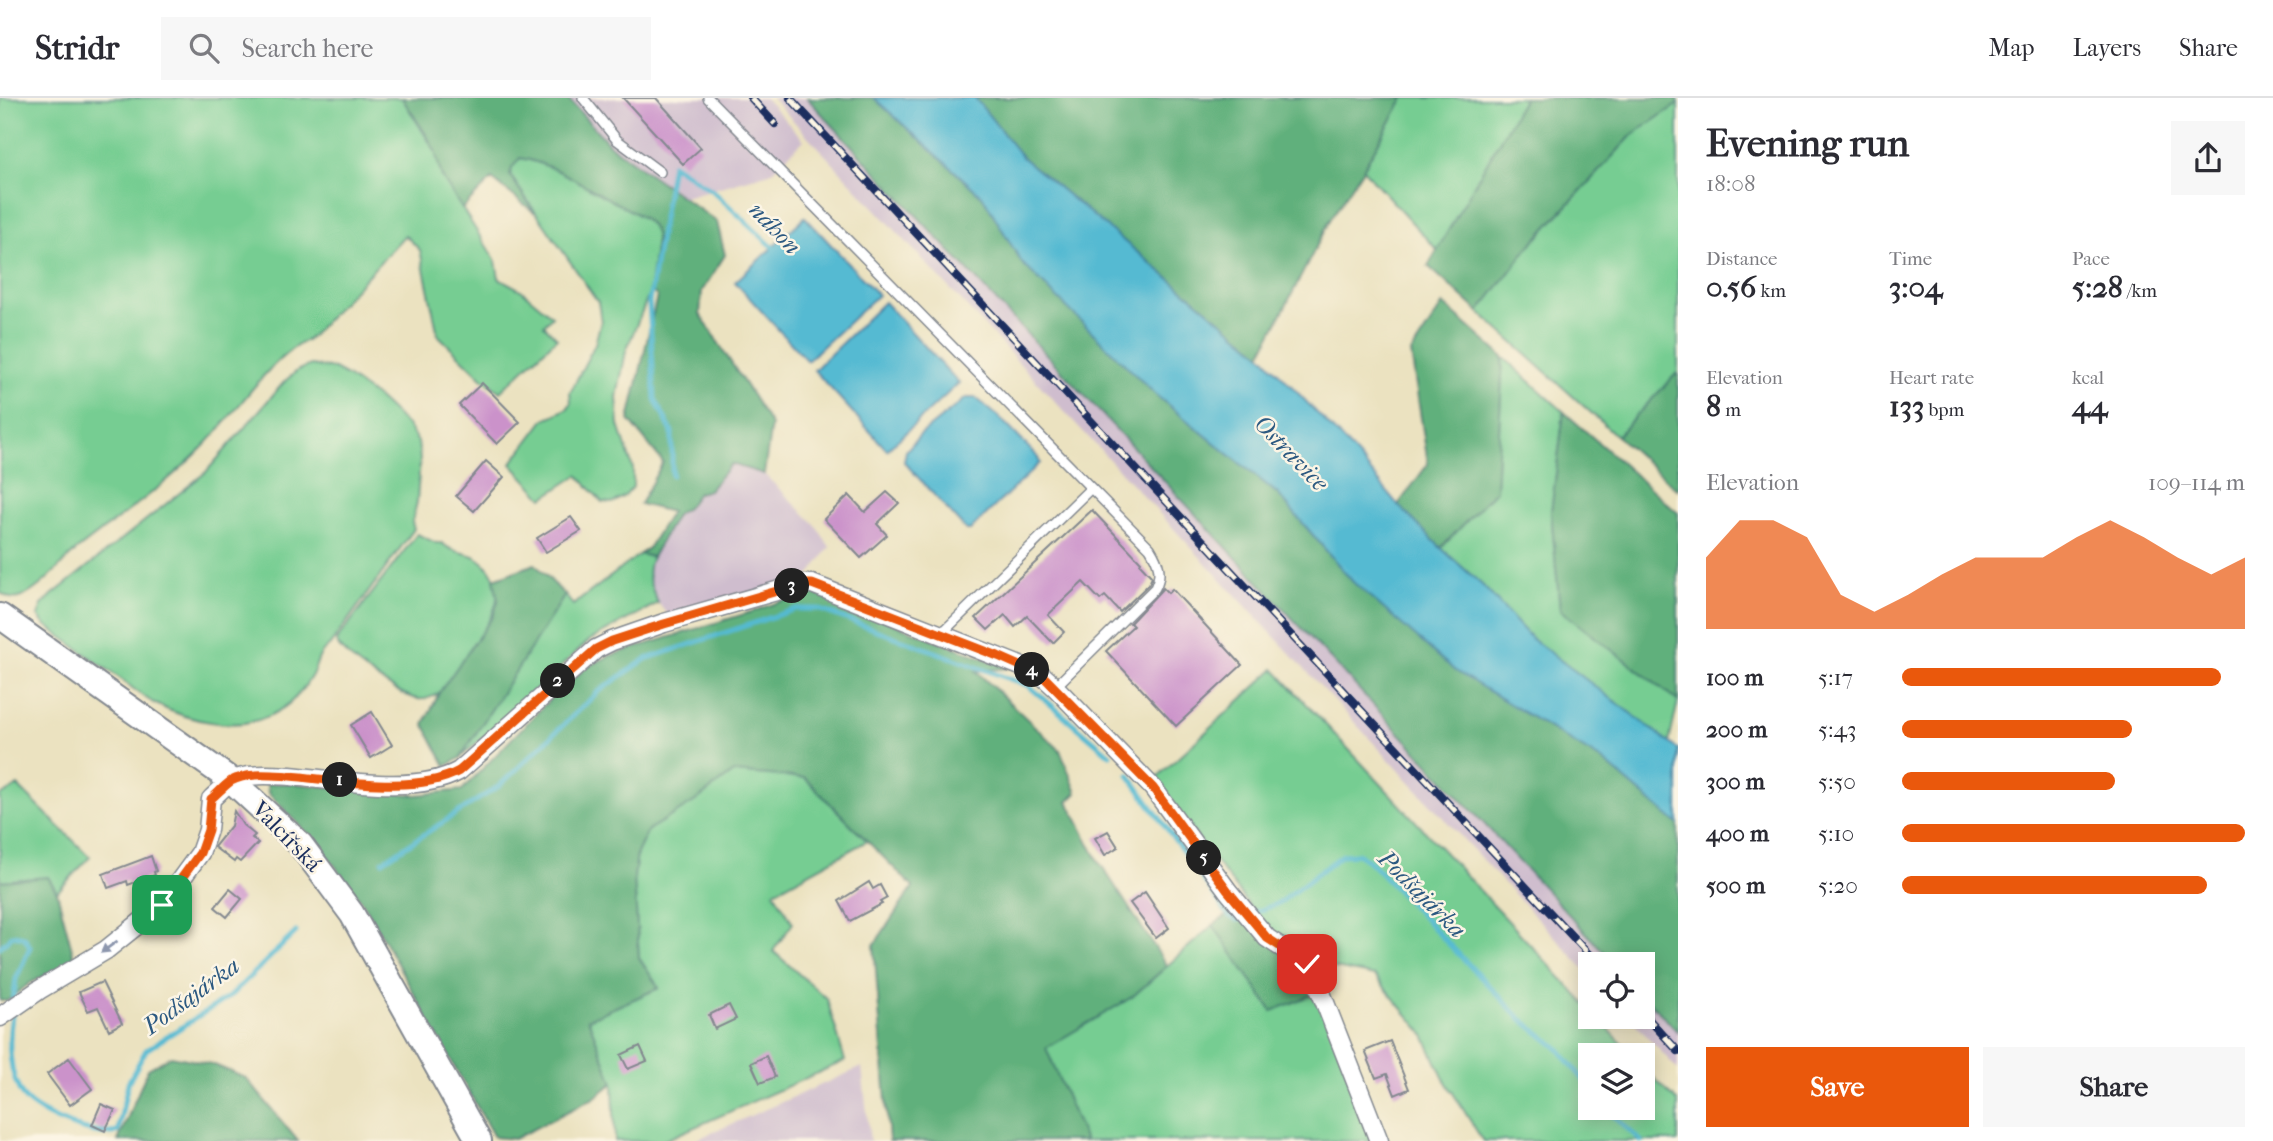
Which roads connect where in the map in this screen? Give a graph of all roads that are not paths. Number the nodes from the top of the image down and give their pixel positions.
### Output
1 (583, 98) edge
2 (708, 98) edge
3 (660, 172) dead end
4 (1091, 488) junction
5 (0, 617) edge
6 (941, 634) junction
7 (1055, 687) junction
8 (232, 781) junction
9 (2, 1016) edge
10 (479, 1141) edge
11 (1379, 1141) edge

1 - 3 lane
2 - 4 lane
4 - 6 lane
4 - 7 lane
5 - 8 main road, Valcířská
6 - 7 street
6 - 8 street
7 - 11 street
8 -> 9 street
8 - 10 main road, Valcířská

